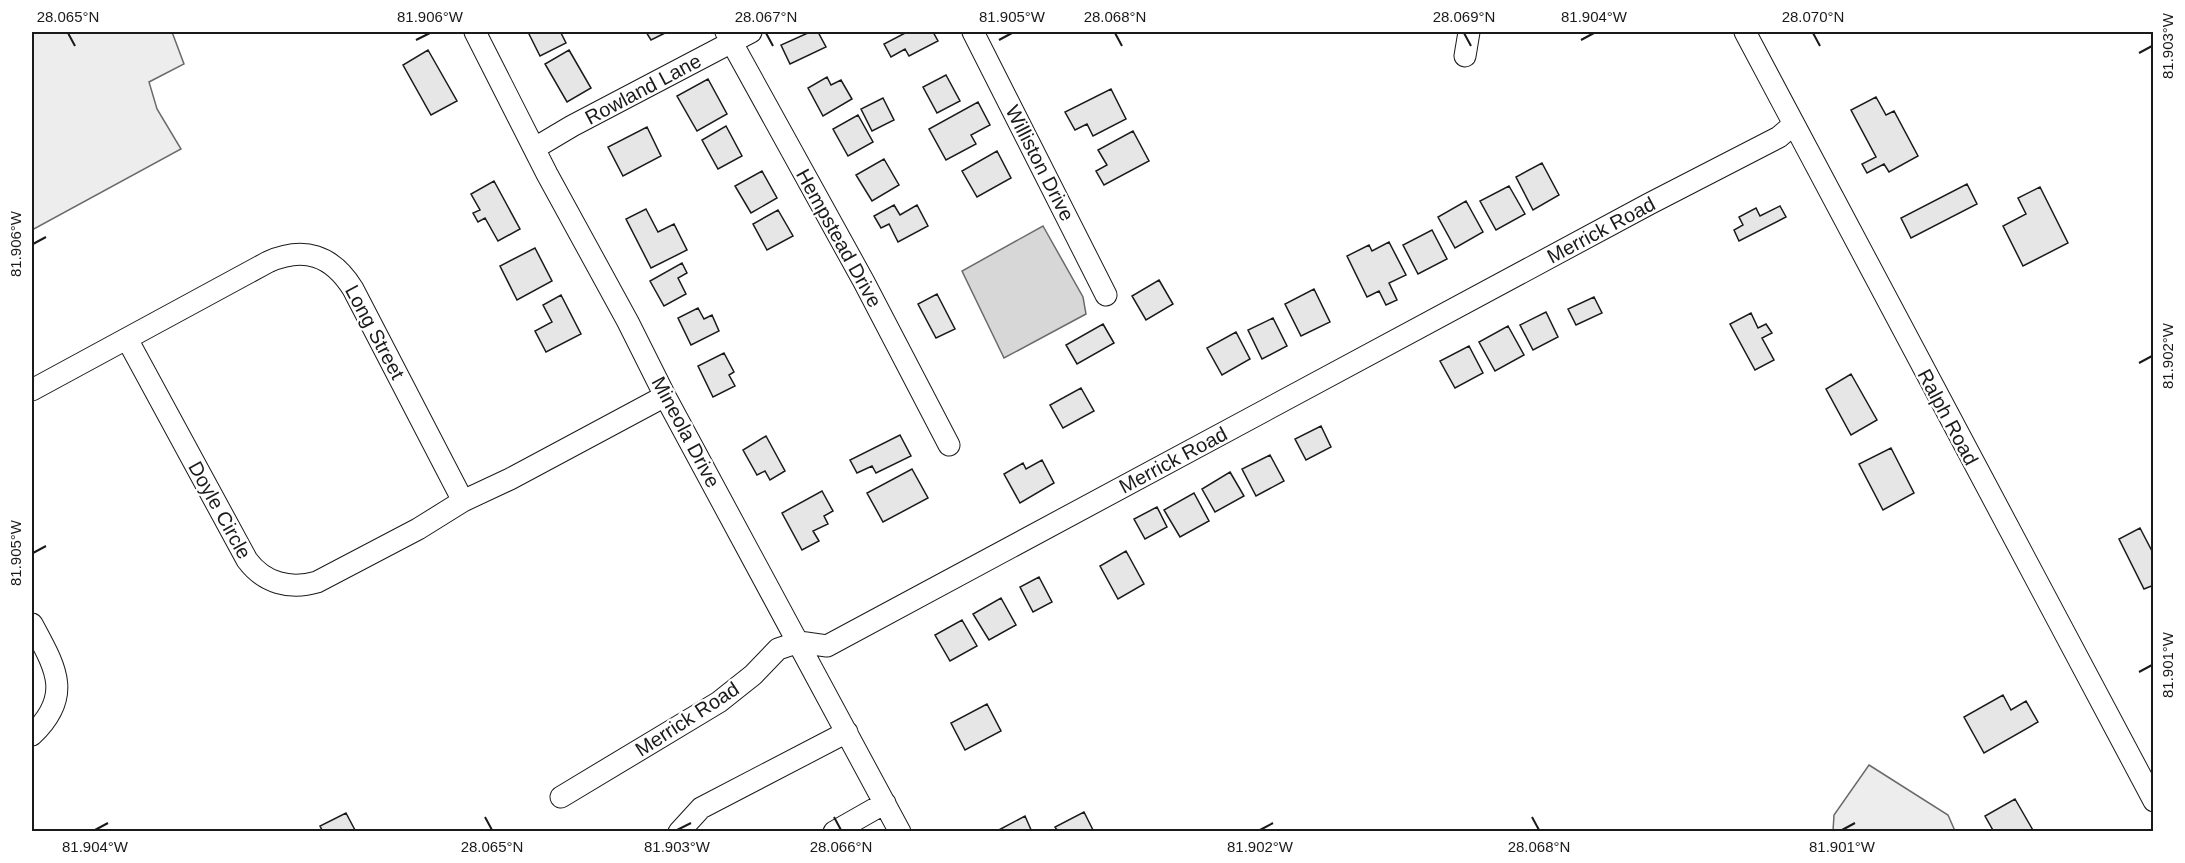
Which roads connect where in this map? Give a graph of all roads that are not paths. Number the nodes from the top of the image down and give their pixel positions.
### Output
1 (475, 32) edge
2 (751, 32) edge
3 (973, 32) edge
4 (1469, 32) edge
5 (1745, 32) edge
6 (729, 37) edge
7 (1465, 56) dead end
8 (1794, 124) junction
9 (535, 148) junction
10 (1106, 295) dead end
11 (127, 339) junction
12 (32, 390) edge
13 (665, 396) junction
14 (950, 445) dead end
15 (463, 501) junction
16 (32, 624) edge
17 (800, 642) junction
18 (848, 732) junction
19 (32, 735) edge
20 (561, 797) dead end
21 (2154, 801) edge
22 (885, 803) junction
23 (679, 831) edge
24 (834, 831) edge
25 (900, 831) edge

1 - 9 street, Mineola Drive
2 - 6 street, Rowland Lane
3 - 10 street, Williston Drive
4 - 7 street
5 - 8 street, Ralph Road
6 - 9 street, Rowland Lane
6 - 14 street, Hempstead Drive
8 - 17 street, Merrick Road
8 - 21 street, Ralph Road
9 - 13 street, Mineola Drive
11 - 12 street, Long Street
11 - 15 street, Doyle Circle
11 - 15 street, Long Street
13 - 15 street
13 - 17 street, Mineola Drive
16 - 19 street
17 - 18 street, Mineola Drive
17 - 20 street, Merrick Road
18 - 22 street, Mineola Drive
18 - 23 street
22 - 24 street
22 - 25 street, Mineola Drive

